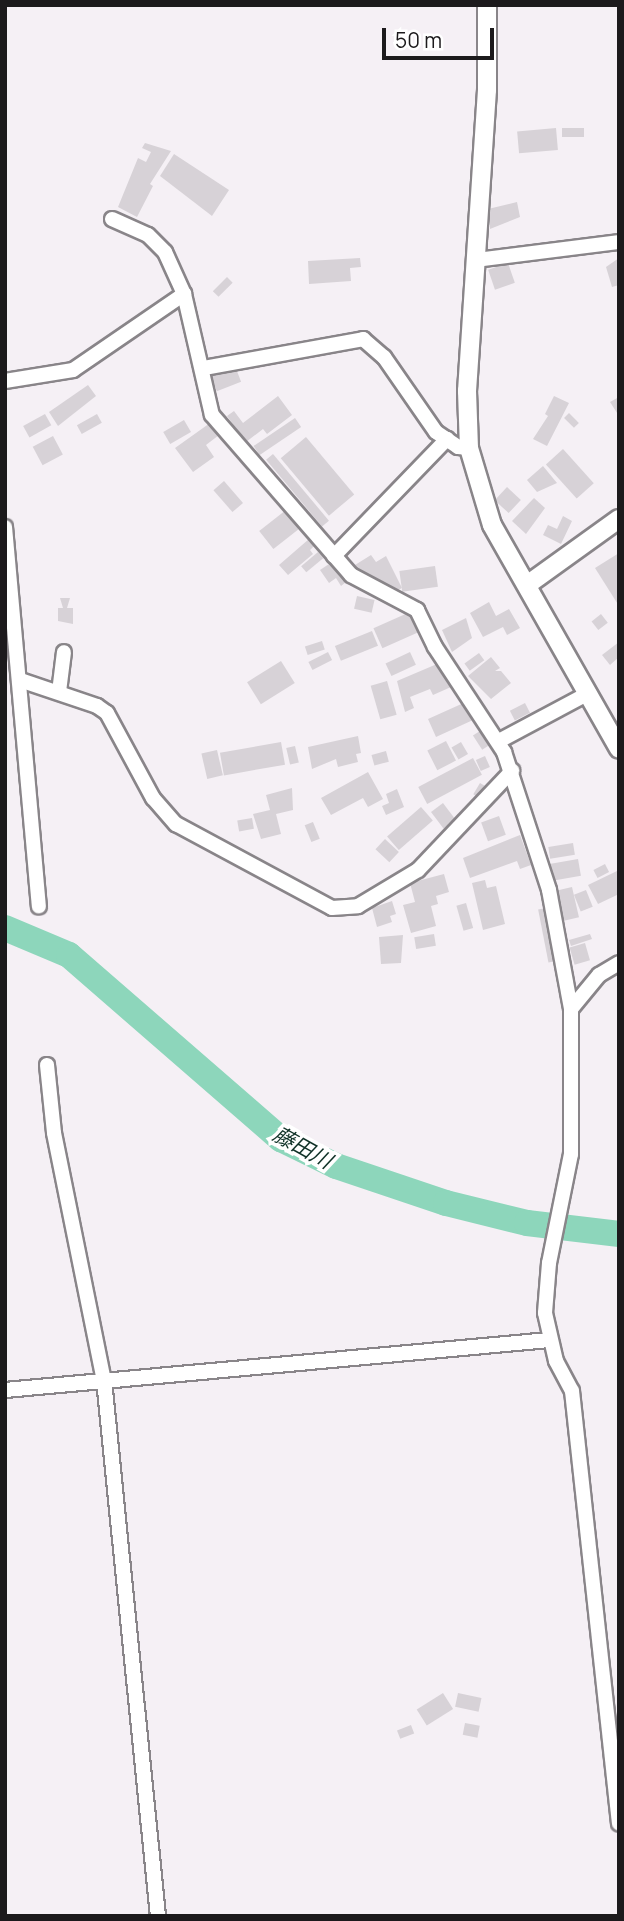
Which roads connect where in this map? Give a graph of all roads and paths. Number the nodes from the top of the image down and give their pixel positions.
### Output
1 (487, 5) edge
2 (111, 219) dead end
3 (619, 242) edge
4 (476, 260) junction
5 (184, 295) junction
6 (204, 368) junction
7 (5, 381) edge
8 (447, 439) junction
9 (469, 448) junction
10 (619, 519) edge
11 (5, 527) edge
12 (334, 556) junction
13 (527, 586) junction
14 (64, 652) dead end
15 (20, 680) junction
16 (59, 692) junction
17 (589, 693) junction
18 (499, 741) junction
19 (619, 749) edge
20 (512, 771) junction
21 (40, 906) dead end
22 (619, 963) edge
23 (570, 1009) junction
24 (47, 1065) dead end
25 (549, 1340) junction
26 (104, 1380) junction
27 (5, 1390) edge
28 (619, 1823) edge
29 (158, 1916) edge

1 - 4 street
2 - 5 street
3 - 4 street
4 - 9 street
5 - 6 street
5 - 7 street
6 - 8 street
6 - 12 street
8 - 9 street
8 - 12 street
9 - 13 street
10 - 13 street
11 - 15 street
12 - 18 street
13 - 17 street
14 - 16 street
15 - 16 street
15 - 21 street
16 - 20 street
17 - 18 street
17 - 19 street
18 - 20 street
20 - 23 street
22 - 23 street
23 - 25 street
24 - 26 street
25 - 26 street
25 - 28 street
26 - 27 street
26 - 29 street

